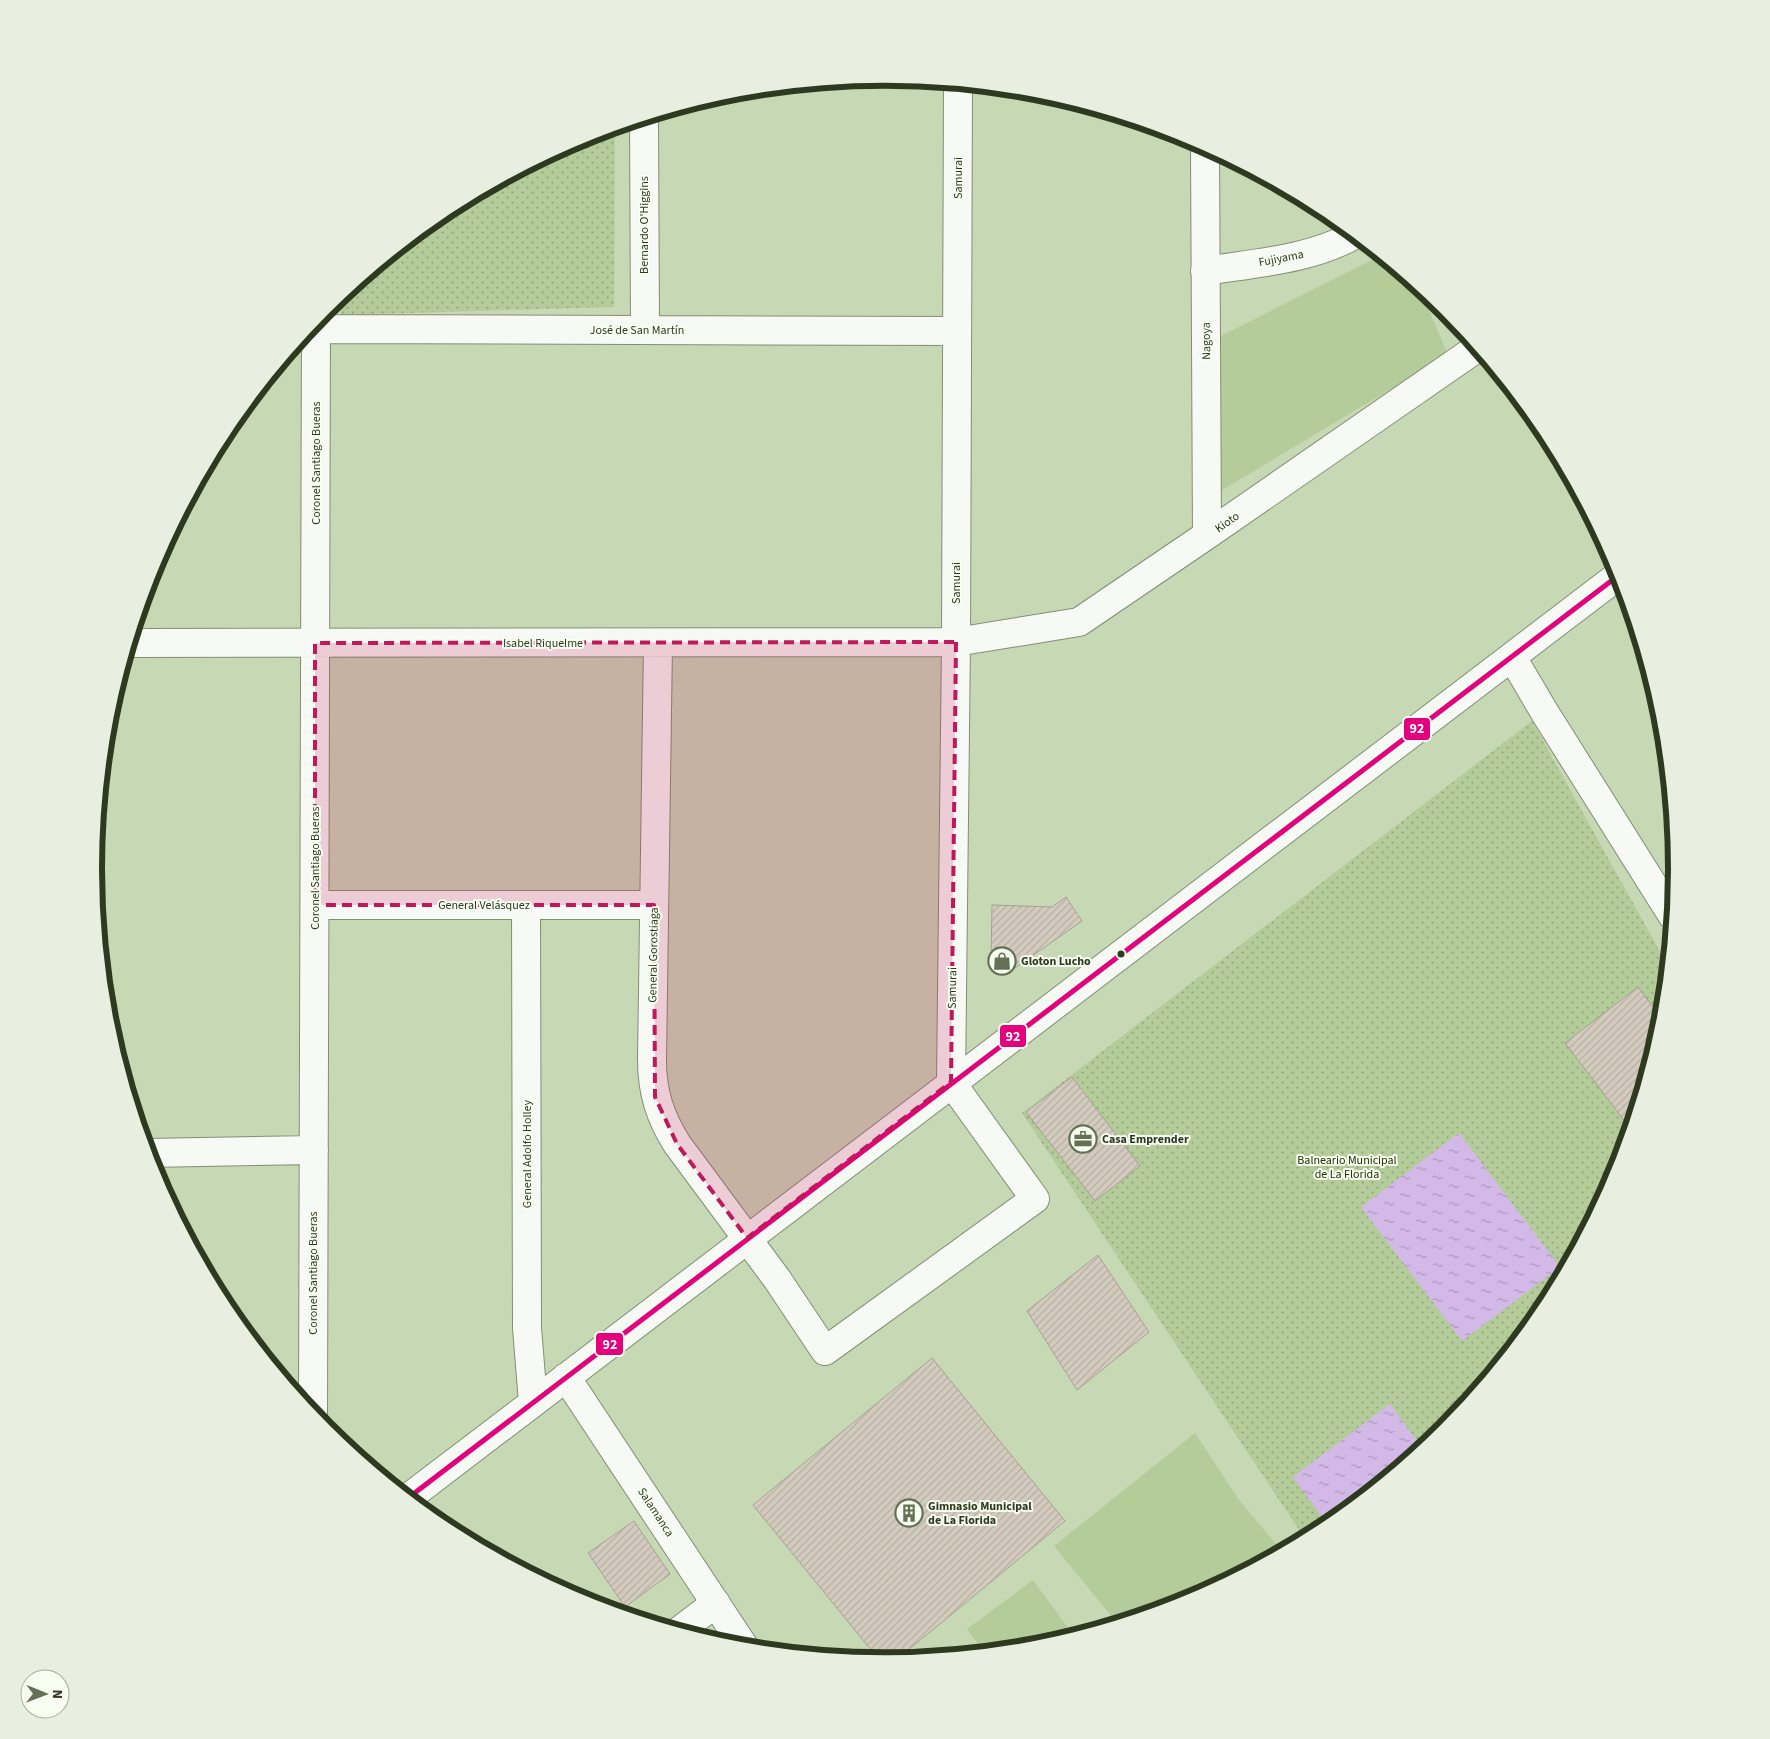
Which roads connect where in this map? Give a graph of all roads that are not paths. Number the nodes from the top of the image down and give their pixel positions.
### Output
1 (958, 90) edge
2 (644, 125) edge
3 (1205, 155) edge
4 (1348, 238) edge
5 (1205, 272) junction
6 (322, 325) edge
7 (645, 330) junction
8 (957, 331) junction
9 (316, 332) edge
10 (1472, 351) edge
11 (1208, 536) junction
12 (1613, 580) edge
13 (658, 642) junction
14 (956, 642) junction
15 (135, 643) edge
16 (315, 643) junction
17 (1512, 656) junction
18 (315, 905) junction
19 (526, 905) junction
20 (654, 905) junction
21 (1667, 907) edge
22 (951, 1082) junction
23 (314, 1150) junction
24 (155, 1153) edge
25 (747, 1238) junction
26 (566, 1377) junction
27 (533, 1402) junction
28 (313, 1404) edge
29 (413, 1494) edge
30 (716, 1604) junction
31 (685, 1627) edge
32 (739, 1639) edge

1 - 8 street, Samurai
2 - 7 street, Bernardo O'Higgins
3 - 5 street, Nagoya
4 - 5 street, Fujiyama
5 - 11 street, Nagoya
6 - 7 street, José de San Martín
7 - 8 street, José de San Martín
8 - 14 street, Samurai
9 - 16 street, Coronel Santiago Bueras
10 - 11 street, Kioto
11 - 14 street, Kioto
12 - 17 street
13 - 14 street, Isabel Riquelme
13 - 16 street, Isabel Riquelme
13 - 20 street, General Gorostiaga
14 - 22 street, Samurai
15 - 16 street, Isabel Riquelme
16 - 18 street, Coronel Santiago Bueras
17 - 21 street
17 - 22 street
18 - 19 street, General Velásquez
18 - 23 street, Coronel Santiago Bueras
19 - 20 street, General Velásquez
19 - 27 street, General Adolfo Holley
20 - 25 street, General Gorostiaga
22 - 25 street
22 - 25 street, General Gorostiaga
23 - 24 street
23 - 28 street, Coronel Santiago Bueras
25 - 26 street
26 - 27 street
26 - 30 street, Salamanca
27 - 29 street
30 - 31 street
30 - 32 street, Salamanca

